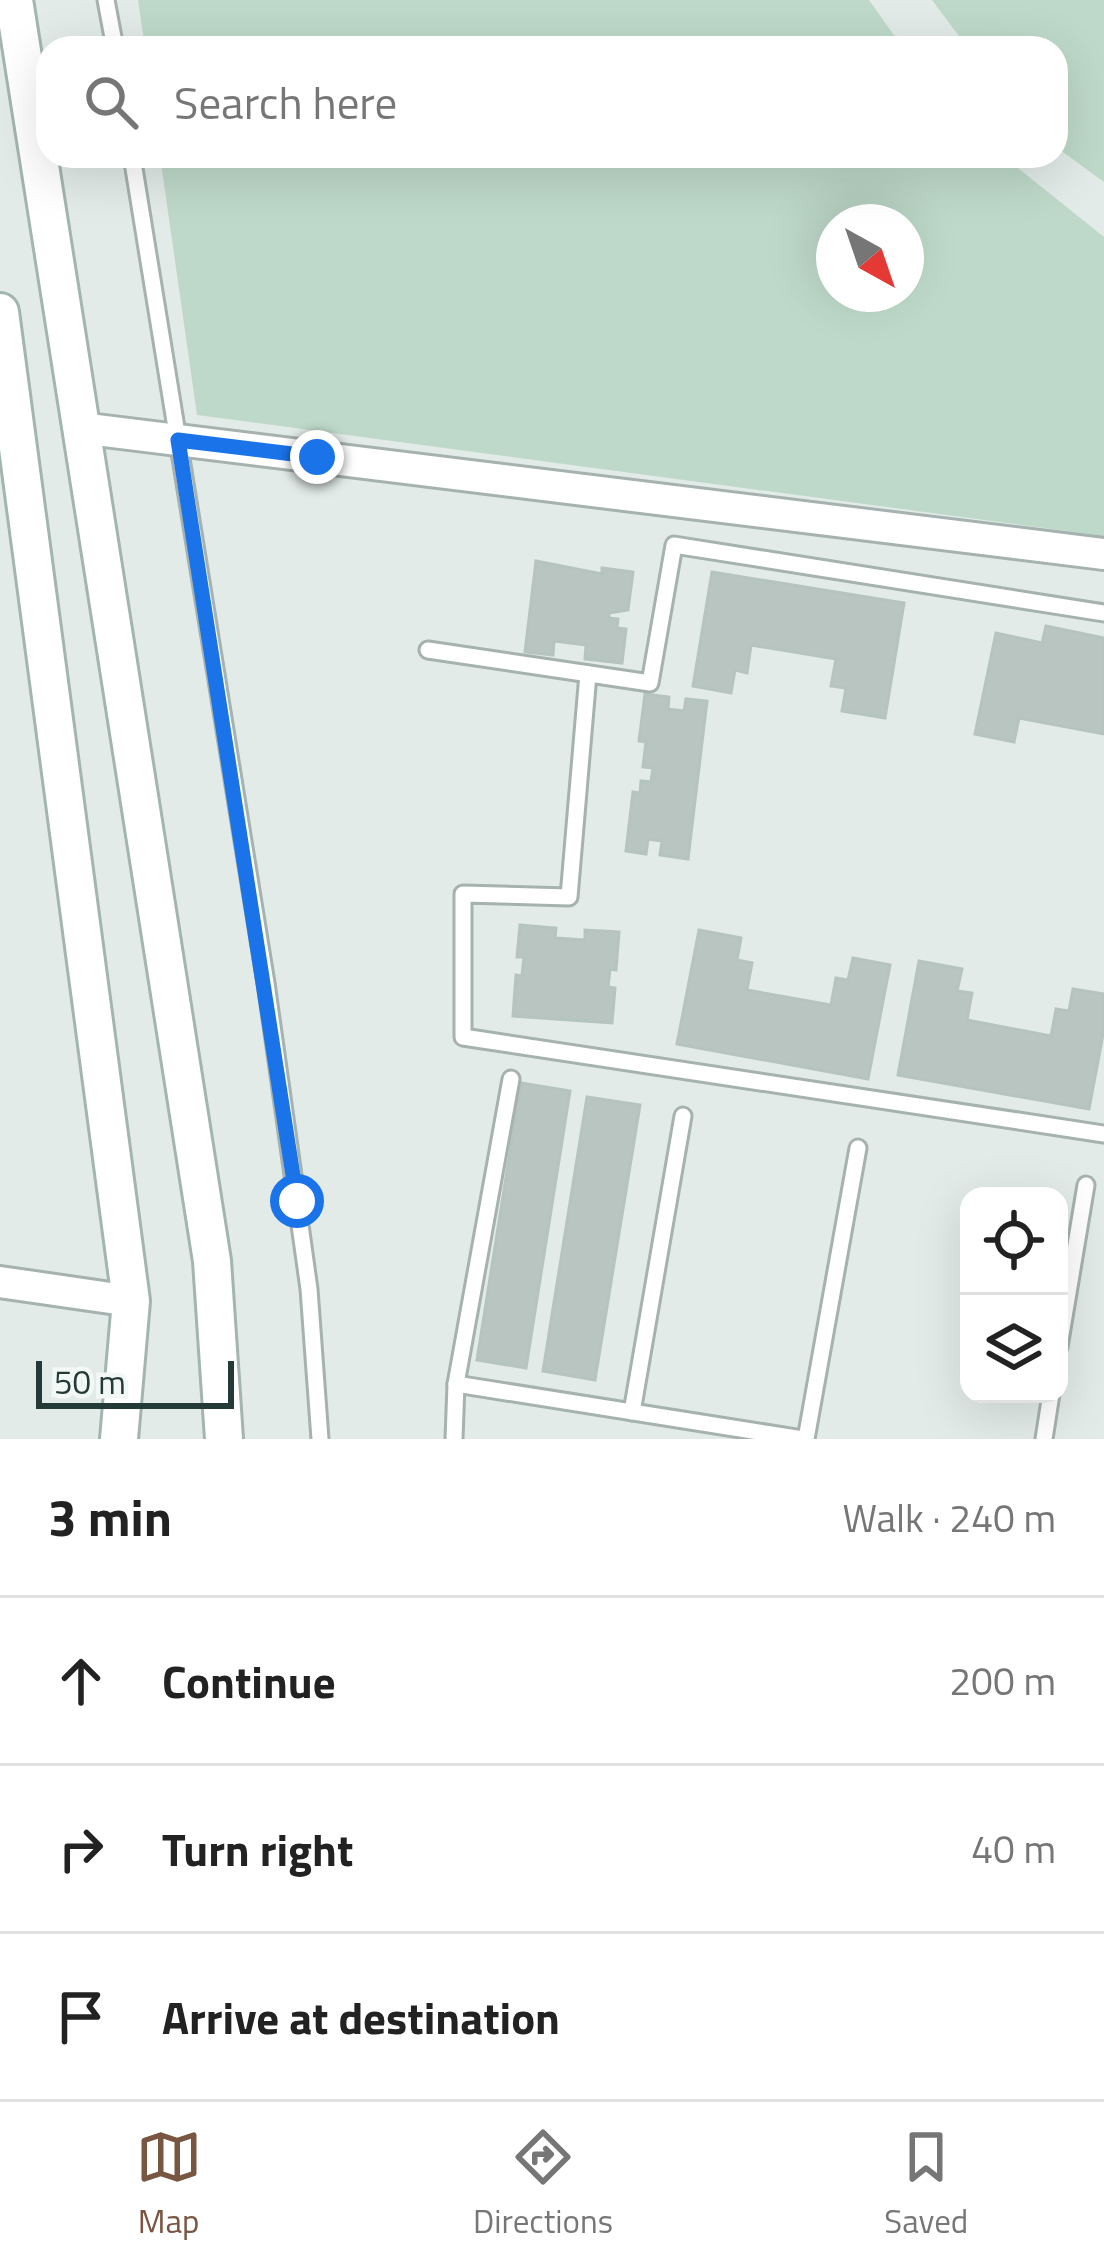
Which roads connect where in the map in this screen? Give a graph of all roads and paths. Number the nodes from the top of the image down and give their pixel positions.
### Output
1 (14, 0) edge
2 (106, 0) edge
3 (113, 36) edge
4 (36, 143) edge
5 (40, 168) edge
6 (134, 168) edge
7 (0, 311) edge
8 (80, 428) junction
9 (178, 440) junction
10 (1104, 554) edge
11 (1104, 613) edge
12 (428, 650) dead end
13 (589, 674) junction
14 (511, 1079) dead end
15 (683, 1116) dead end
16 (1104, 1134) edge
17 (858, 1148) dead end
18 (1086, 1185) dead end
19 (0, 1282) edge
20 (1068, 1295) edge
21 (131, 1300) junction
22 (456, 1384) junction
23 (1050, 1403) edge
24 (632, 1412) junction
25 (119, 1439) edge
26 (224, 1439) edge
27 (320, 1439) edge
28 (454, 1439) edge
29 (805, 1439) edge
30 (1044, 1439) edge

1 - 4 main road
2 - 3 lane
5 - 8 main road
6 - 9 lane
7 - 21 main road
8 - 9 street
8 - 26 main road
9 - 10 street
9 - 27 lane
11 - 13 lane
12 - 13 lane
13 - 16 lane
14 - 22 lane
15 - 24 lane
17 - 29 lane
18 - 20 lane
19 - 21 street
21 - 25 main road
22 - 24 lane
22 - 28 lane
23 - 30 lane
24 - 29 lane

